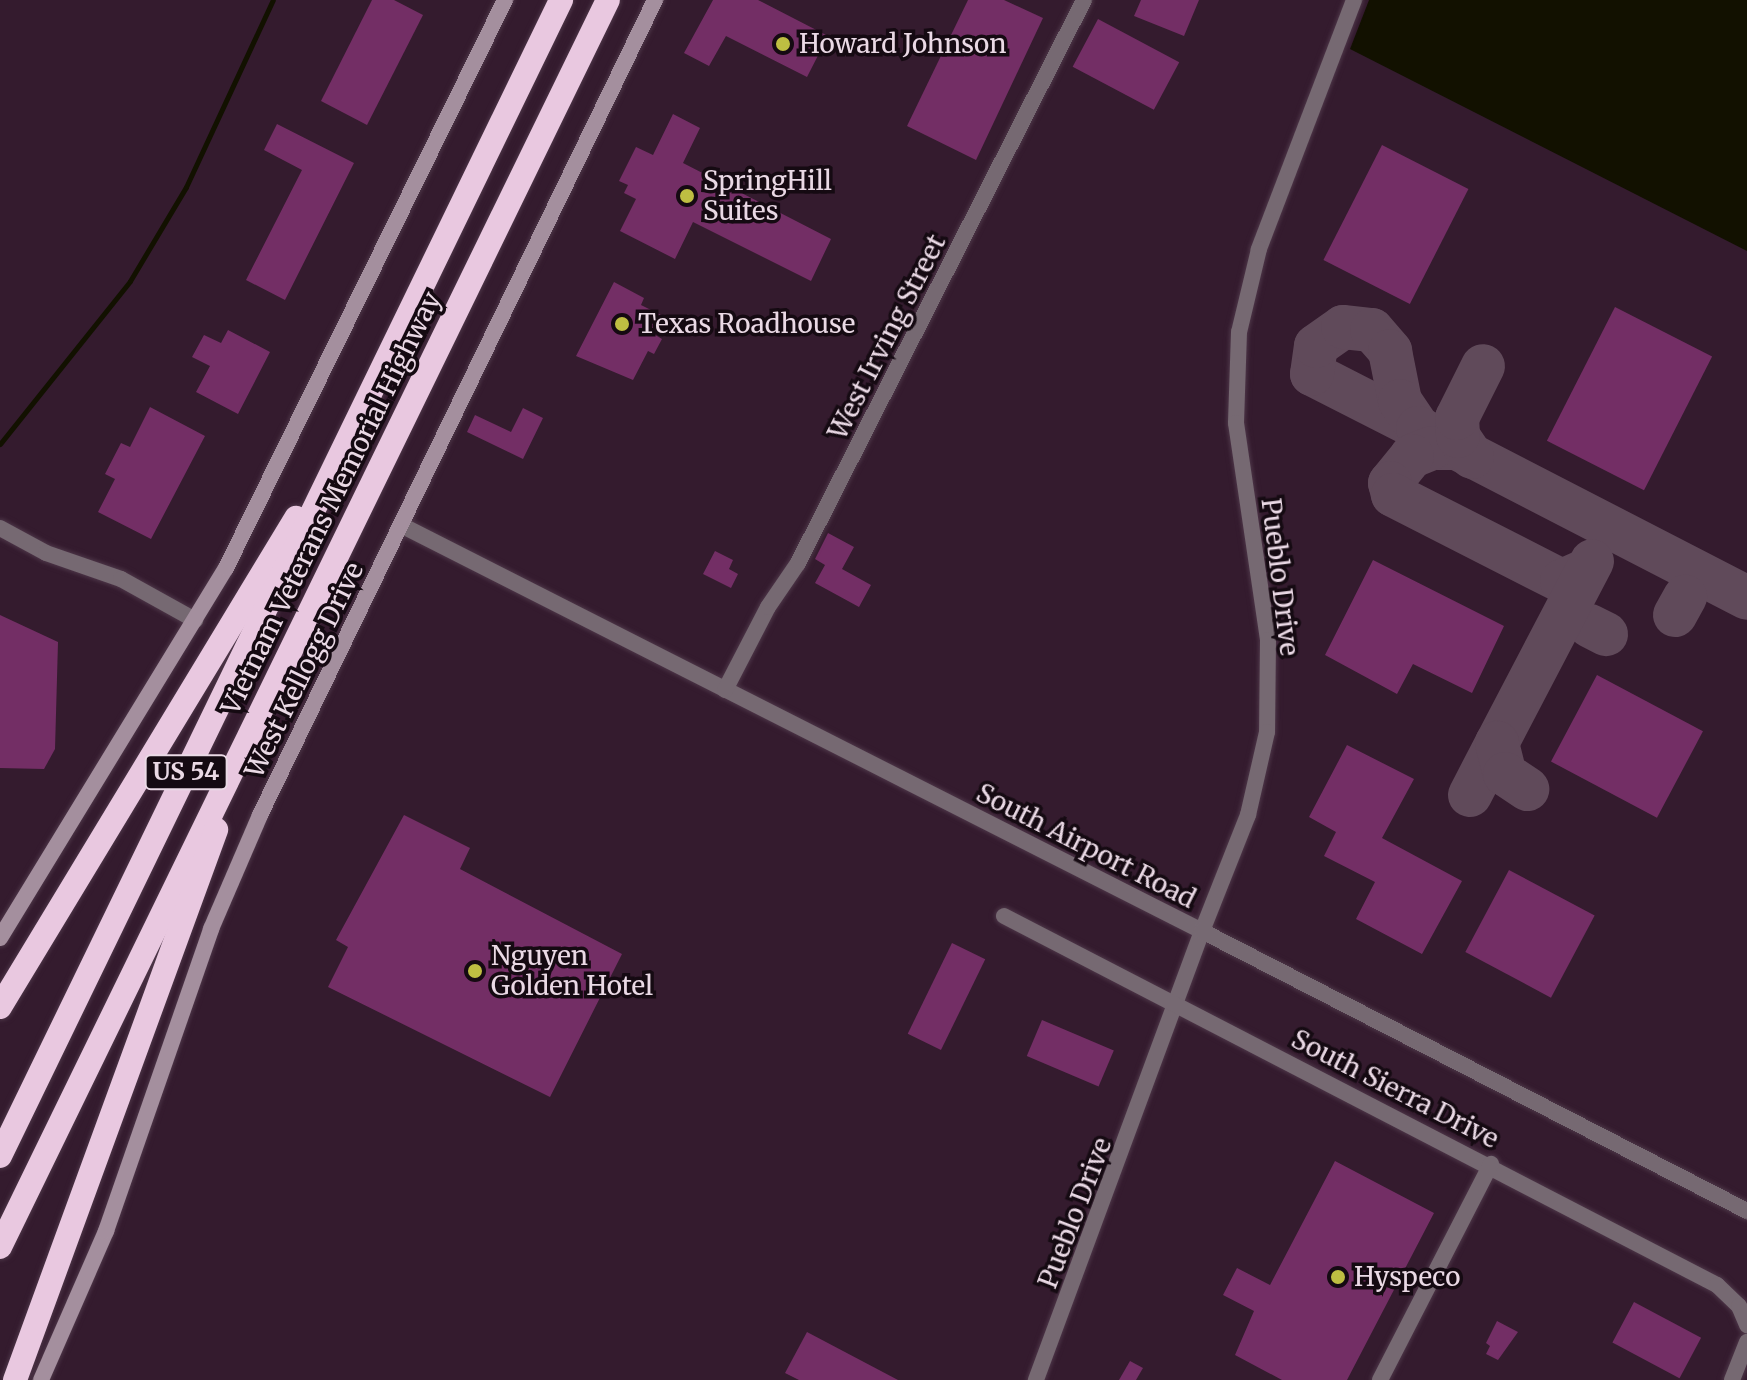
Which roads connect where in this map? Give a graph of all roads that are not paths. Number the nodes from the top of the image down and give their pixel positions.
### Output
1 (505, 0) edge
2 (561, 0) edge
3 (608, 0) edge
4 (655, 0) edge
5 (1084, 0) edge
6 (1354, 0) edge
7 (374, 389) junction
8 (401, 525) junction
9 (0, 528) edge
10 (195, 620) junction
11 (725, 690) junction
12 (240, 753) junction
13 (1004, 916) dead end
14 (1202, 931) junction
15 (0, 938) edge
16 (1178, 1005) junction
17 (0, 1007) edge
18 (0, 1156) edge
19 (1491, 1164) junction
20 (1747, 1211) edge
21 (0, 1247) edge
22 (1747, 1325) edge
23 (1747, 1342) edge
24 (15, 1380) edge
25 (41, 1380) edge
26 (1036, 1380) edge
27 (1380, 1380) edge
28 (1732, 1380) edge

1 - 10 main road
2 - 7 highway, Vietnam Veterans Memorial Highway / US 54
3 - 12 highway, Vietnam Veterans Memorial Highway / US 54
4 - 8 main road, West Kellogg Drive
5 - 11 street, West Irving Street
6 - 14 street, Pueblo Drive
7 - 17 highway
7 - 18 highway, Vietnam Veterans Memorial Highway / US 54
8 - 11 street, South Airport Road
8 - 25 main road, West Kellogg Drive
9 - 10 street
10 - 15 main road
11 - 14 street, South Airport Road
12 - 21 highway, Vietnam Veterans Memorial Highway / US 54
12 - 24 highway
13 - 16 street, South Sierra Drive
14 - 16 street, Pueblo Drive
14 - 20 street, South Airport Road
16 - 19 street, South Sierra Drive
16 - 26 street, Pueblo Drive
19 - 22 street, South Sierra Drive
19 - 27 street
23 - 28 street

